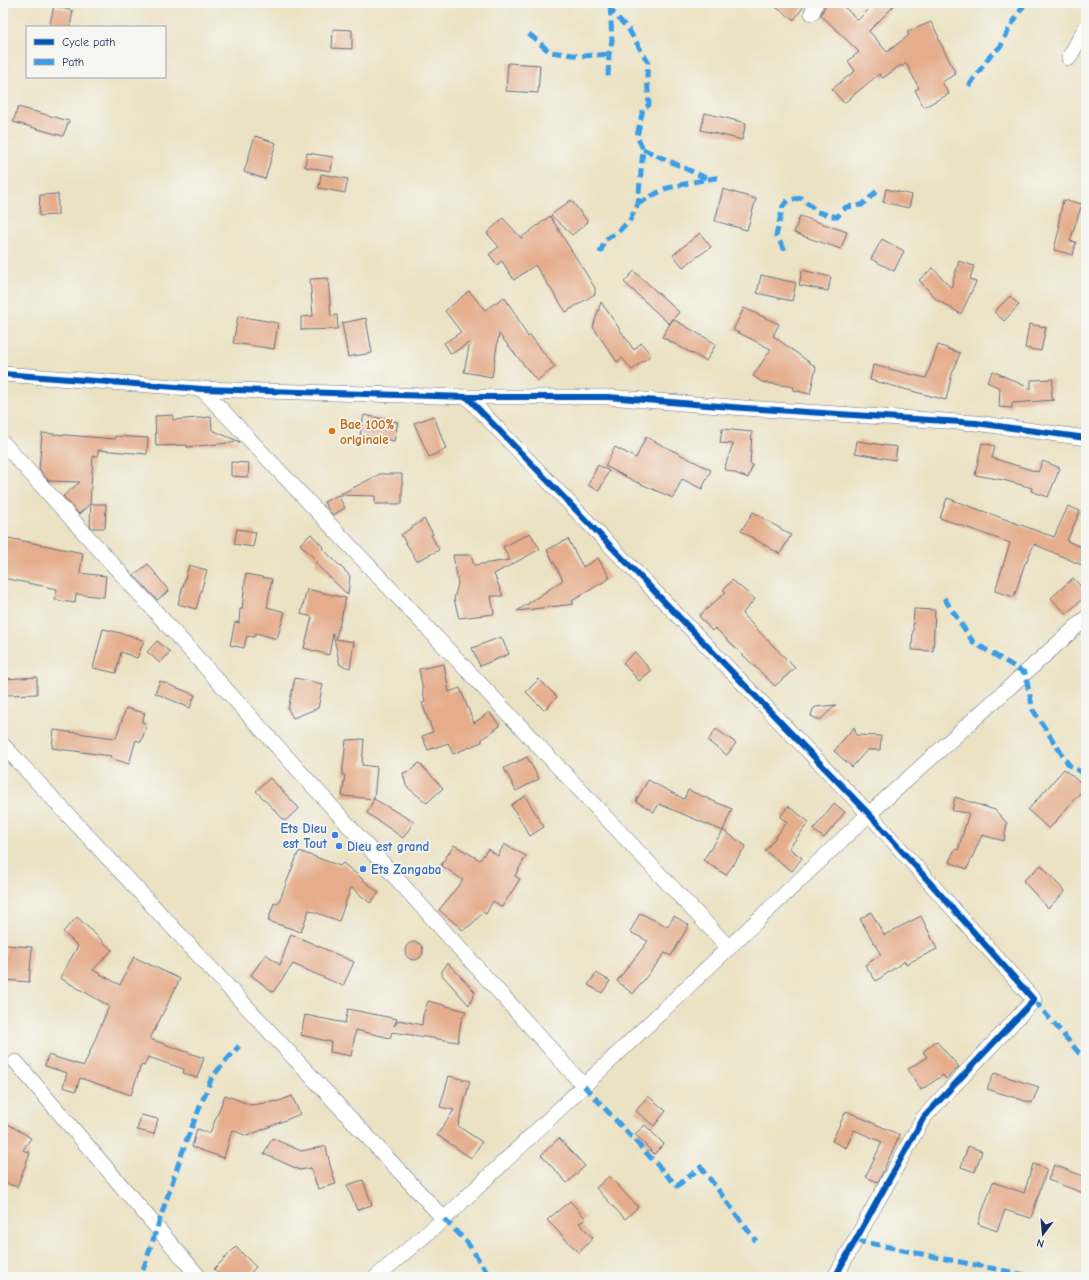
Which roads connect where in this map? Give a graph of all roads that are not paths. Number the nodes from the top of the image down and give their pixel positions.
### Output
1 (1086, 27) edge
2 (1069, 58) dead end
3 (3, 374) edge
4 (202, 389) junction
5 (468, 397) junction
6 (1086, 438) edge
7 (3, 443) edge
8 (1086, 618) edge
9 (3, 745) edge
10 (869, 814) junction
11 (729, 948) junction
12 (16, 1062) dead end
13 (584, 1086) junction
14 (444, 1219) junction
15 (199, 1277) edge
16 (376, 1277) edge
17 (835, 1277) edge

1 - 2 street
3 - 4 street
4 - 5 street
4 - 11 street
5 - 6 street
5 - 10 street
7 - 13 street
8 - 10 street
9 - 14 street
10 - 11 street
10 - 17 street
11 - 13 street
12 - 15 street
13 - 14 street
14 - 16 street

